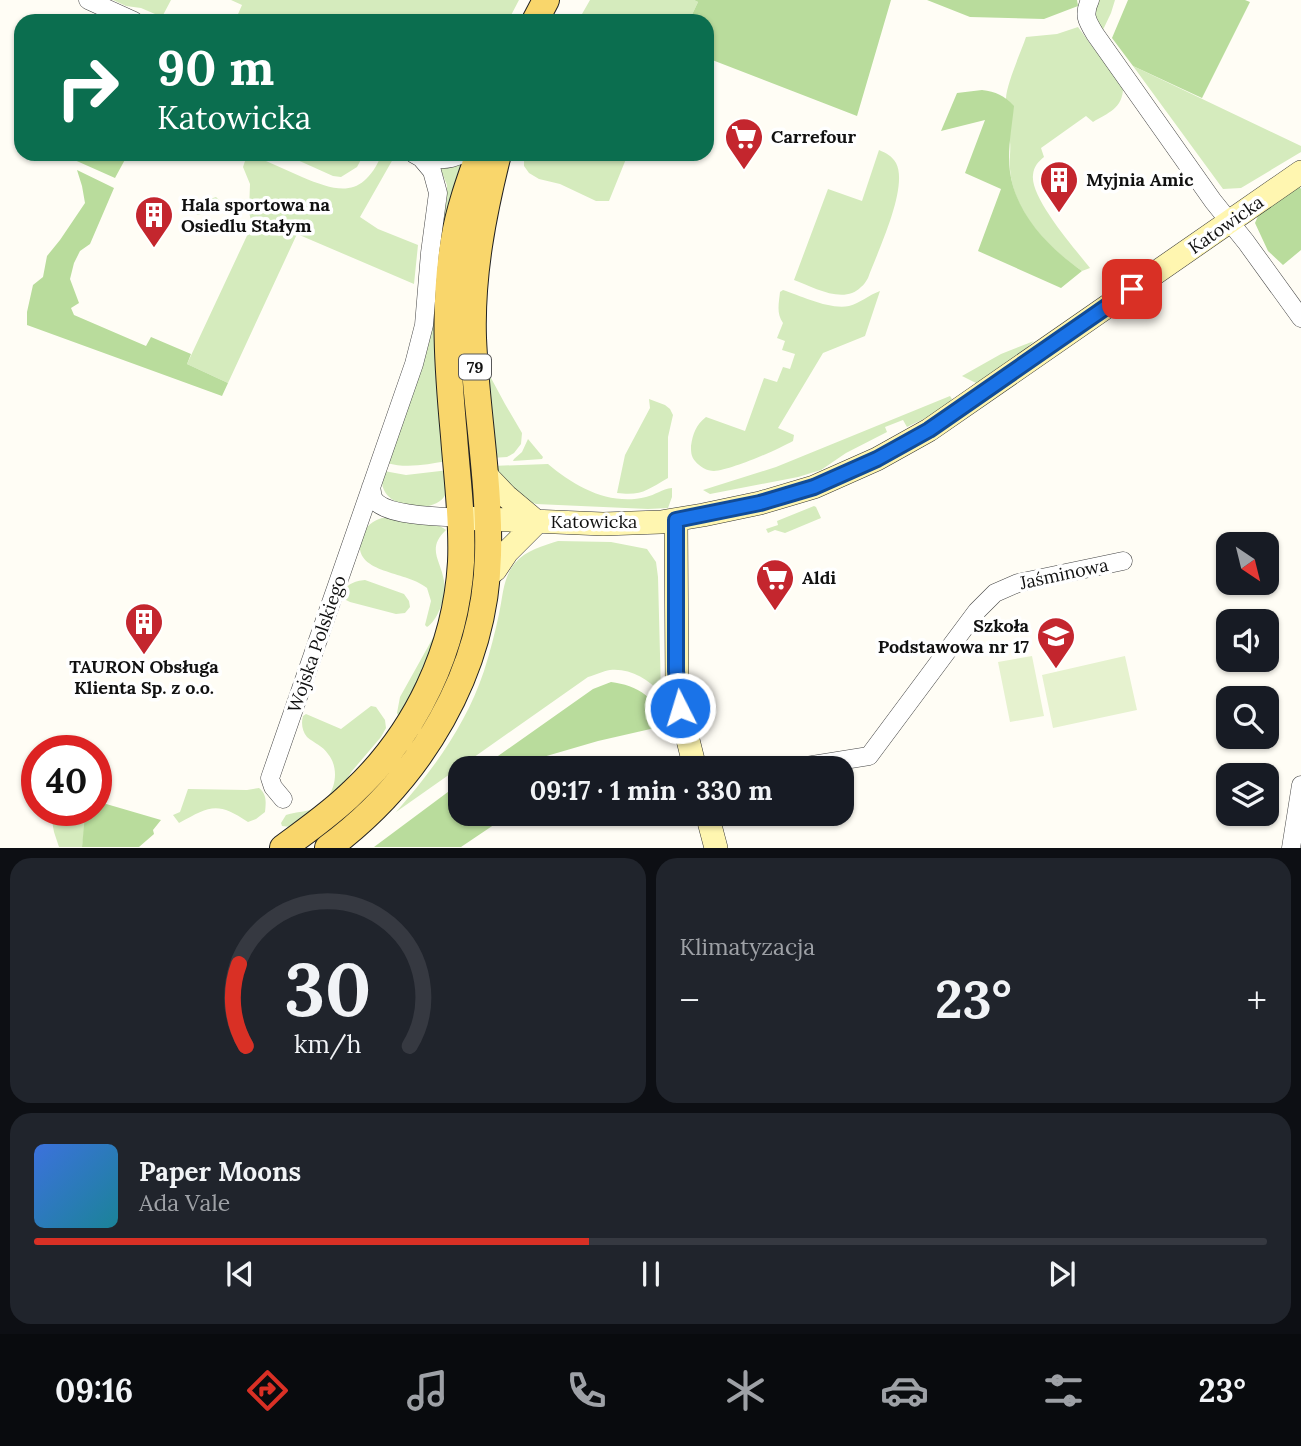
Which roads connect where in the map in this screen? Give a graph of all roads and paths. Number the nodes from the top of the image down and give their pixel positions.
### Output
1 (88, 0) edge
2 (1090, 0) edge
3 (119, 14) edge
4 (423, 161) edge
5 (477, 161) edge
6 (496, 161) edge
7 (1301, 172) edge
8 (1230, 222) junction
9 (1301, 318) edge
10 (484, 473) junction
11 (371, 487) junction
12 (460, 517) junction
13 (487, 518) junction
14 (676, 520) junction
15 (537, 522) junction
16 (1123, 561) dead end
17 (486, 576) junction
18 (692, 756) edge
19 (854, 758) edge
20 (1301, 785) edge
21 (283, 799) dead end
22 (710, 826) edge
23 (283, 848) edge
24 (328, 848) edge
25 (716, 848) edge
26 (1291, 848) edge

1 - 3 street
2 - 8 street
4 - 11 street
5 - 12 main road, 79
6 - 10 main road, 79
7 - 8 street, Katowicka
8 - 9 street
8 - 14 street, Katowicka
10 - 13 main road, 79
10 - 15 street
11 - 12 street
11 - 21 street, Wojska Polskiego
12 - 13 street, Katowicka
12 - 23 main road, 79
13 - 15 street, Katowicka
13 - 17 main road, 79
14 - 15 street, Katowicka
14 - 18 street
15 - 17 street
16 - 19 street, Jaśminowa
17 - 24 main road, 79
20 - 26 street
22 - 25 street

